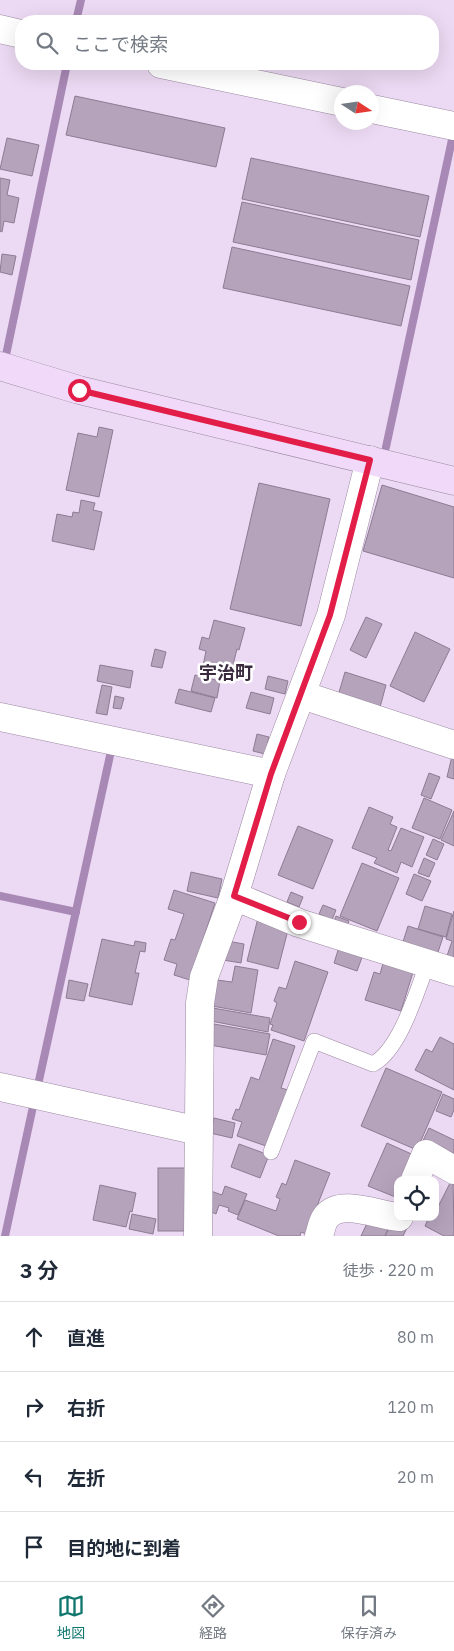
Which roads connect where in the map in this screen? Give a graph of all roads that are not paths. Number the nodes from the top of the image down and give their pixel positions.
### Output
1 (0, 29) edge
2 (15, 33) edge
3 (190, 70) edge
4 (334, 100) edge
5 (379, 110) edge
6 (454, 126) edge
7 (0, 366) edge
8 (370, 460) junction
9 (454, 481) edge
10 (302, 695) junction
11 (0, 717) edge
12 (454, 744) edge
13 (271, 774) junction
14 (234, 896) junction
15 (428, 962) junction
16 (454, 972) edge
17 (0, 1087) edge
18 (199, 1132) junction
19 (271, 1152) dead end
20 (454, 1170) edge
21 (417, 1176) edge
22 (394, 1216) edge
23 (198, 1236) edge
24 (319, 1236) edge

1 - 2 street
3 - 4 street
5 - 6 street
7 - 8 street
8 - 9 street
8 - 10 street
10 - 12 street
10 - 13 street
11 - 13 street
13 - 14 street
14 - 15 street
14 - 18 street
15 - 16 street
15 - 19 lane
17 - 18 street
18 - 23 street
20 - 21 street
22 - 24 street

